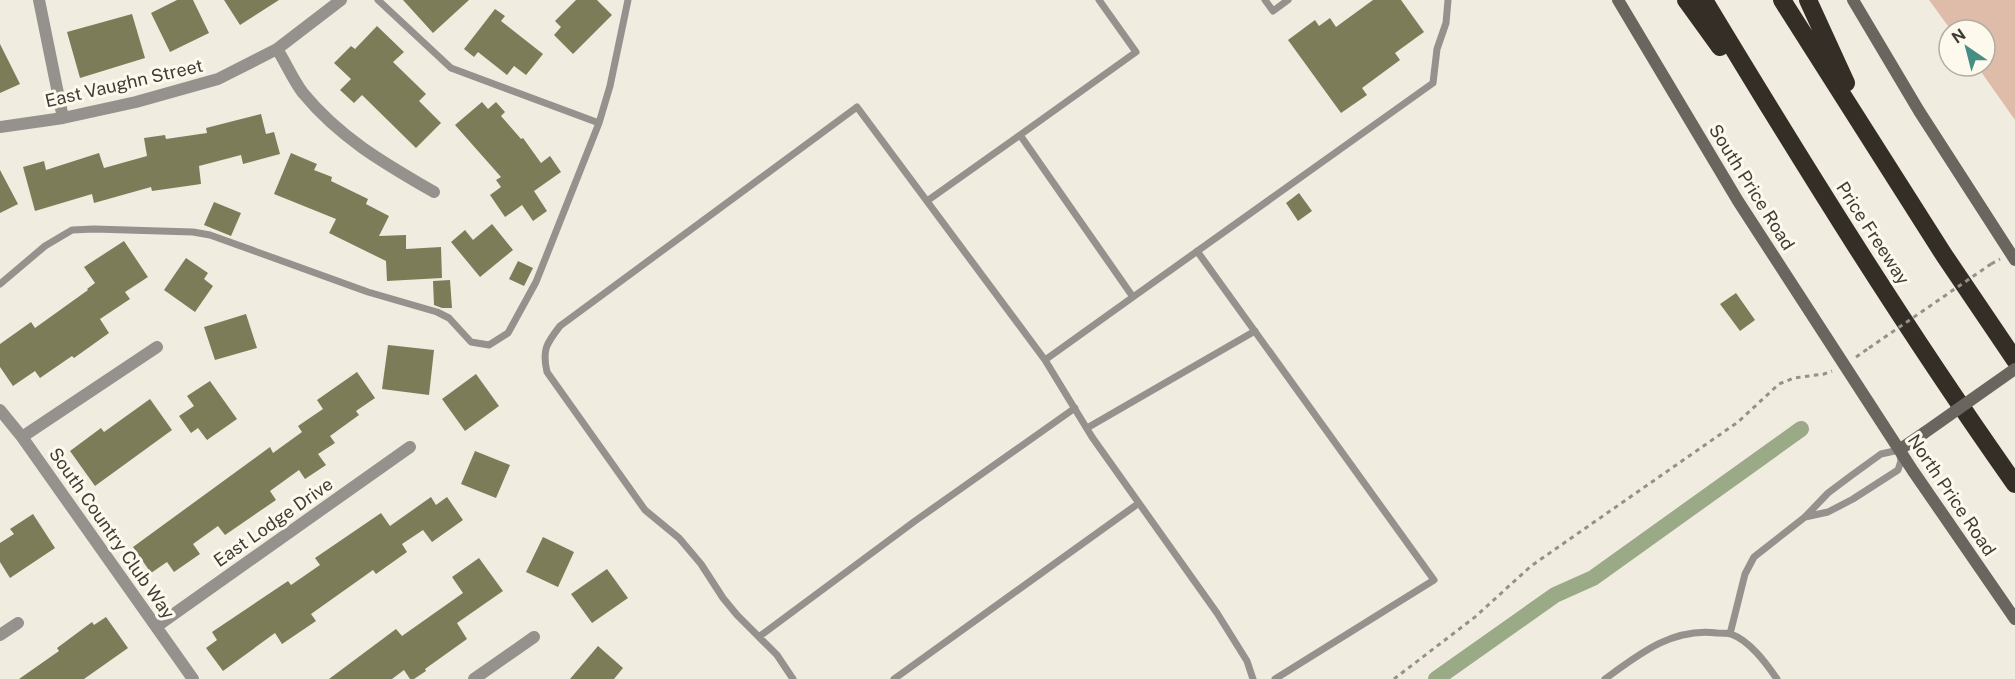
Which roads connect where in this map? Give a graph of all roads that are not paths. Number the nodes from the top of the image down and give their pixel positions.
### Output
1 (39, 0) edge
2 (341, 0) edge
3 (378, 0) edge
4 (628, 0) edge
5 (1100, 0) edge
6 (1265, 0) edge
7 (1288, 0) edge
8 (1448, 0) edge
9 (1618, 0) edge
10 (1686, 0) edge
11 (1704, 0) edge
12 (1782, 0) edge
13 (1808, 0) edge
14 (1853, 0) edge
15 (277, 49) junction
16 (63, 118) junction
17 (599, 123) junction
18 (0, 127) edge
19 (1020, 135) junction
20 (1876, 147) junction
21 (1794, 149) junction
22 (434, 192) dead end
23 (927, 201) junction
24 (1197, 251) junction
25 (2015, 260) edge
26 (0, 284) edge
27 (1133, 297) junction
28 (1255, 331) junction
29 (157, 347) dead end
30 (1045, 360) junction
31 (2015, 360) edge
32 (2015, 369) edge
33 (1860, 391) joint
34 (1075, 408) junction
35 (0, 410) edge
36 (1087, 428) junction
37 (22, 437) junction
38 (410, 447) dead end
39 (1899, 450) junction
40 (2015, 484) edge
41 (1139, 503) junction
42 (1805, 517) junction
43 (2015, 619) edge
44 (18, 623) dead end
45 (157, 626) junction
46 (1730, 634) junction
47 (0, 635) edge
48 (760, 636) junction
49 (534, 637) dead end
50 (193, 679) edge
51 (474, 679) edge
52 (793, 679) edge
53 (894, 679) edge
54 (1253, 679) edge
55 (1275, 679) edge
56 (1605, 679) edge
57 (1777, 679) edge

1 - 16 street
2 - 15 street, East Vaughn Street
3 - 17 lane
4 - 17 lane
5 - 19 lane
6 - 7 lane
8 - 24 lane
9 - 33 main road, South Price Road
10 - 21 highway
11 - 21 highway, Price Freeway
12 - 20 highway
13 - 20 highway
14 - 25 main road
15 - 16 street, East Vaughn Street
15 - 22 street
16 - 18 street, East Vaughn Street
17 - 26 lane
19 - 23 lane
19 - 27 lane
20 - 31 highway
21 - 40 highway, Price Freeway
23 - 30 lane
23 - 48 lane
24 - 27 lane
24 - 28 lane
27 - 30 lane
28 - 36 lane
28 - 55 lane
29 - 37 street
30 - 34 lane
32 - 39 main road, bridge
33 - 39 main road, North Price Road
34 - 36 lane
34 - 48 lane
35 - 37 street, South Country Club Way
36 - 41 lane
37 - 45 street, South Country Club Way
38 - 45 street, East Lodge Drive
39 - 42 lane
39 - 42 lane
39 - 43 main road, North Price Road
41 - 53 lane
41 - 54 lane
42 - 46 lane
44 - 47 street
45 - 50 street, South Country Club Way
46 - 56 lane
46 - 57 lane
48 - 52 lane
49 - 51 street

